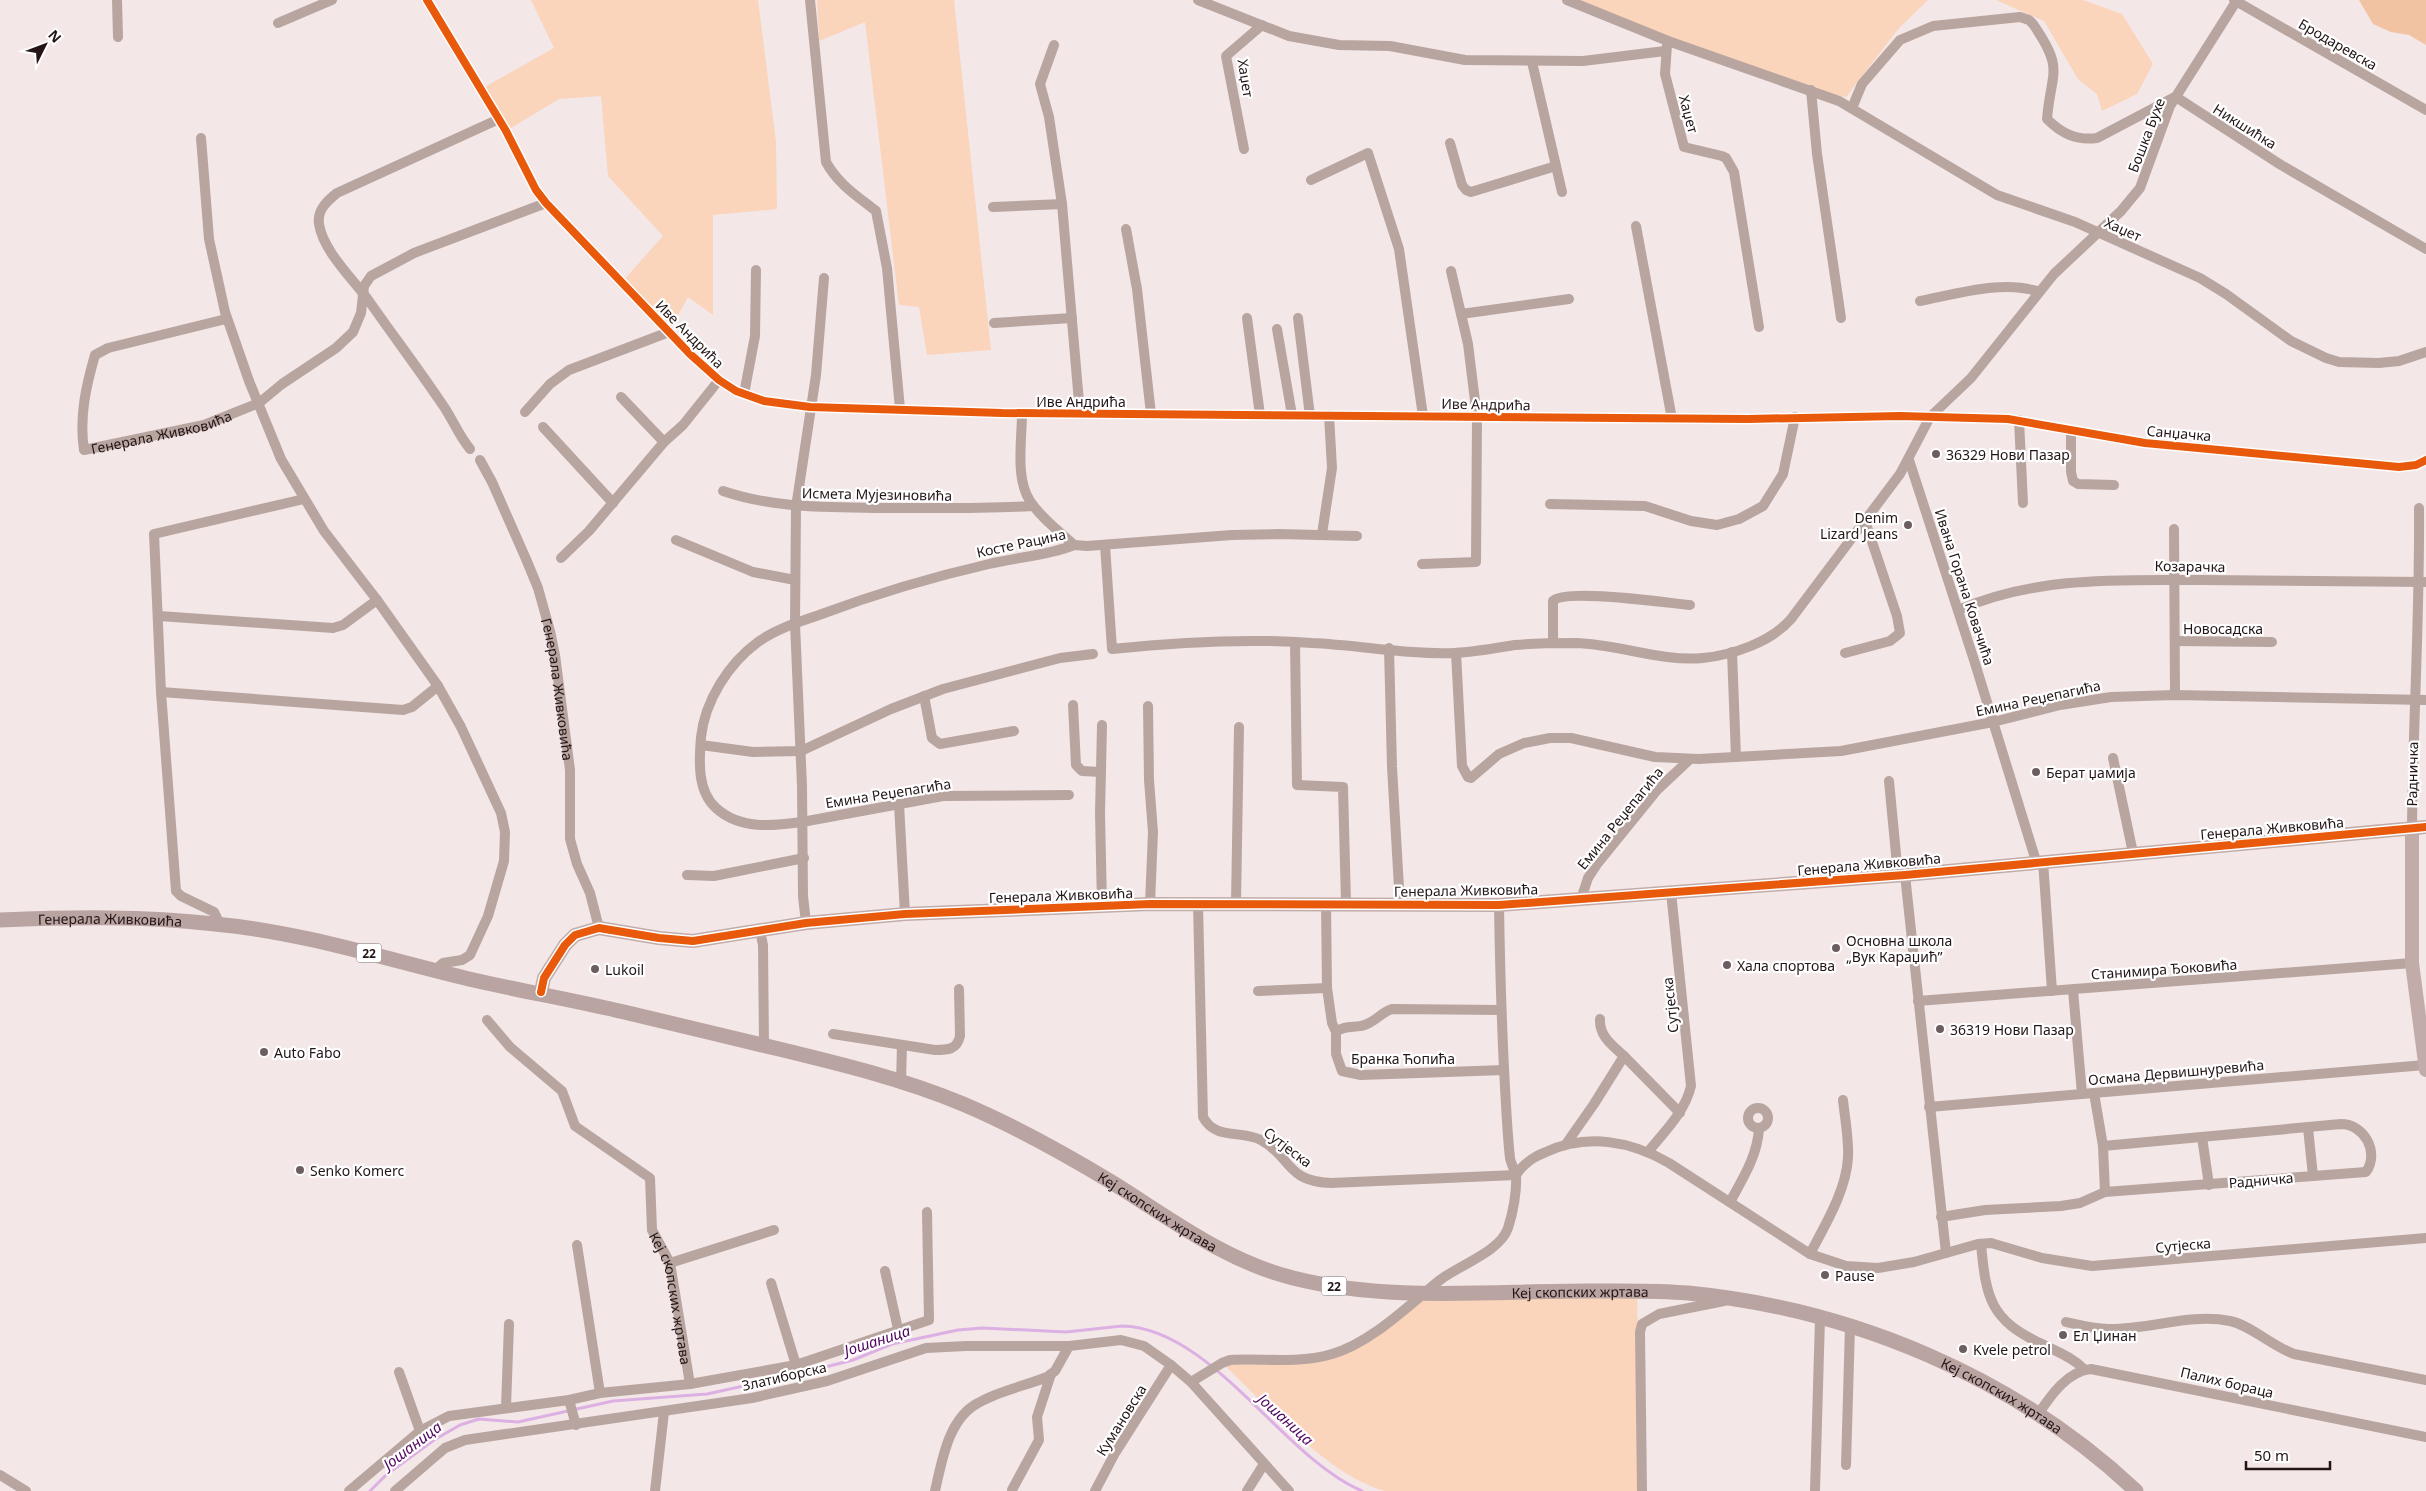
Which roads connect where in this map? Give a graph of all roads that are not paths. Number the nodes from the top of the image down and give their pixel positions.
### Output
1 (117, 0) edge
2 (332, 0) edge
3 (427, 0) edge
4 (810, 0) edge
5 (1198, 0) edge
6 (1567, 0) edge
7 (2236, 1) edge
8 (278, 23) dead end
9 (1262, 25) junction
10 (118, 37) dead end
11 (1054, 46) dead end
12 (1666, 46) junction
13 (1532, 62) junction
14 (1811, 90) junction
15 (2176, 97) junction
16 (1852, 108) junction
17 (2426, 110) edge
18 (499, 119) junction
19 (201, 138) dead end
20 (1450, 143) dead end
21 (1244, 149) dead end
22 (1556, 166) junction
23 (1311, 180) dead end
24 (1562, 192) dead end
25 (546, 203) junction
26 (1062, 204) junction
27 (993, 207) dead end
28 (1636, 226) dead end
29 (1126, 229) dead end
30 (2098, 234) junction
31 (2426, 249) edge
32 (756, 270) dead end
33 (1451, 271) dead end
34 (824, 278) dead end
35 (362, 292) junction
36 (2039, 292) junction
37 (1569, 299) dead end
38 (1920, 301) dead end
39 (1461, 314) junction
40 (1072, 318) junction
41 (1247, 318) dead end
42 (1298, 318) dead end
43 (1841, 318) dead end
44 (226, 319) junction
45 (994, 323) dead end
46 (1759, 327) dead end
47 (1277, 329) dead end
48 (669, 332) junction
49 (2426, 352) edge
50 (719, 380) junction
51 (744, 394) junction
52 (621, 397) dead end
53 (259, 403) junction
54 (810, 407) junction
55 (900, 409) junction
56 (525, 412) dead end
57 (1022, 414) junction
58 (1080, 414) junction
59 (1151, 414) junction
60 (1260, 415) junction
61 (1292, 415) junction
62 (1330, 415) junction
63 (1310, 416) junction
64 (1423, 416) junction
65 (1930, 416) junction
66 (1478, 417) junction
67 (1795, 417) junction
68 (1672, 418) junction
69 (2019, 420) junction
70 (543, 427) dead end
71 (2071, 431) junction
72 (664, 442) junction
73 (470, 449) dead end
74 (480, 460) dead end
75 (1909, 460) junction
76 (2426, 460) edge
77 (2114, 484) dead end
78 (723, 491) dead end
79 (304, 499) junction
80 (2023, 502) dead end
81 (613, 503) junction
82 (1550, 504) dead end
83 (1033, 506) junction
84 (796, 507) junction
85 (2419, 508) dead end
86 (1865, 521) junction
87 (2174, 529) dead end
88 (1322, 534) junction
89 (1357, 536) dead end
90 (676, 540) dead end
91 (1074, 545) junction
92 (1105, 545) junction
93 (561, 558) dead end
94 (1422, 564) dead end
95 (795, 580) junction
96 (2174, 580) junction
97 (2423, 582) edge
98 (377, 600) junction
99 (1690, 605) dead end
100 (1958, 610) junction
101 (159, 616) junction
102 (795, 624) junction
103 (2175, 641) junction
104 (1295, 642) junction
105 (2272, 642) dead end
106 (1553, 643) junction
107 (1389, 648) junction
108 (1732, 652) junction
109 (1456, 653) junction
110 (1093, 654) dead end
111 (1845, 654) dead end
112 (438, 686) junction
113 (161, 692) junction
114 (2175, 695) junction
115 (924, 696) junction
116 (2414, 699) junction
117 (2426, 700) edge
118 (1073, 705) dead end
119 (1148, 706) dead end
120 (1993, 722) junction
121 (1102, 725) dead end
122 (1239, 727) dead end
123 (1014, 731) dead end
124 (701, 745) junction
125 (801, 751) junction
126 (1736, 757) junction
127 (2113, 758) dead end
128 (1689, 760) junction
129 (1101, 772) junction
130 (1889, 781) dead end
131 (1069, 795) dead end
132 (708, 798) joint
133 (899, 804) junction
134 (802, 822) junction
135 (2426, 827) edge
136 (2412, 828) junction
137 (2133, 853) junction
138 (804, 858) junction
139 (2039, 861) junction
140 (687, 875) dead end
141 (1901, 875) junction
142 (1671, 892) junction
143 (1582, 899) junction
144 (1326, 903) junction
145 (1346, 903) junction
146 (1150, 904) junction
147 (1198, 904) junction
148 (1236, 904) junction
149 (1499, 904) junction
150 (1400, 905) junction
151 (1102, 906) junction
152 (905, 914) junction
153 (0, 920) edge
154 (806, 923) junction
155 (220, 924) junction
156 (599, 928) junction
157 (760, 931) junction
158 (2412, 963) junction
159 (435, 970) junction
160 (1327, 988) junction
161 (960, 989) dead end
162 (2073, 990) junction
163 (1258, 991) dead end
164 (2052, 991) junction
165 (542, 992) junction
166 (1918, 1001) junction
167 (1501, 1010) junction
168 (1600, 1019) dead end
169 (487, 1020) dead end
170 (1336, 1032) junction
171 (832, 1034) dead end
172 (902, 1045) junction
173 (764, 1046) junction
174 (1624, 1056) junction
175 (2426, 1067) edge
176 (1504, 1070) junction
177 (901, 1082) junction
178 (2094, 1093) junction
179 (2082, 1094) junction
180 (1843, 1100) dead end
181 (1929, 1106) junction
182 (1680, 1113) junction
183 (1759, 1128) dead end
184 (2308, 1128) junction
185 (2202, 1137) junction
186 (1566, 1144) junction
187 (2104, 1145) junction
188 (1648, 1152) junction
189 (1516, 1175) junction
190 (2313, 1176) junction
191 (2208, 1185) junction
192 (2105, 1192) junction
193 (1730, 1202) junction
194 (927, 1212) dead end
195 (1941, 1217) junction
196 (774, 1230) dead end
197 (2426, 1238) edge
198 (1981, 1244) junction
199 (577, 1245) dead end
200 (1946, 1253) junction
201 (1810, 1254) junction
202 (670, 1263) junction
203 (886, 1271) dead end
204 (770, 1283) dead end
205 (1427, 1293) junction
206 (1732, 1300) junction
207 (1820, 1318) junction
208 (2066, 1322) dead end
209 (509, 1324) dead end
210 (1850, 1326) junction
211 (898, 1329) junction
212 (1069, 1346) junction
213 (796, 1365) junction
214 (1171, 1365) junction
215 (2084, 1369) junction
216 (399, 1372) dead end
217 (1051, 1374) junction
218 (2426, 1380) edge
219 (1191, 1382) junction
220 (690, 1384) junction
221 (600, 1393) junction
222 (570, 1401) junction
223 (506, 1407) junction
224 (664, 1412) junction
225 (2039, 1413) junction
226 (575, 1421) junction
227 (420, 1430) junction
228 (2426, 1437) edge
229 (1264, 1464) junction
230 (1846, 1465) dead end
231 (0, 1475) edge
232 (351, 1489) edge
233 (1012, 1490) dead end
234 (26, 1491) edge
235 (395, 1491) edge
236 (655, 1491) edge
237 (935, 1491) edge
238 (1095, 1491) edge
239 (1247, 1491) edge
240 (1289, 1491) edge
241 (1642, 1491) edge
242 (1815, 1491) edge
243 (2136, 1491) edge

1 - 10 street
2 - 8 street
3 - 18 street, Иве Андрића
4 - 55 street
5 - 9 street, Хаџет
6 - 12 street, Хаџет
7 - 15 street, Бродаревска
7 - 17 street, Бродаревска
9 - 13 street, Хаџет
9 - 21 street, Хаџет
11 - 26 street, Иве Андрића
12 - 13 street, Хаџет
12 - 14 street, Хаџет
12 - 46 street, Хаџет
13 - 22 street
14 - 16 street, Хаџет
14 - 43 street
15 - 16 street
15 - 30 street, Бошка Бухе
15 - 31 street, Никшићка
16 - 30 street, Хаџет
18 - 25 street, Иве Андрића
18 - 35 street
19 - 44 street
20 - 22 street
22 - 24 street
23 - 64 street, Иве Андрића
25 - 35 street
25 - 48 street, Иве Андрића
26 - 27 street
26 - 40 street, Иве Андрића
28 - 68 street
29 - 59 street
30 - 36 street, Бошка Бухе
30 - 49 street, Хаџет
32 - 51 street
33 - 39 street, Иве Андрића
34 - 54 street
35 - 53 street, Генерала Живковића
35 - 73 street
36 - 38 street
36 - 65 street, Бошка Бухе
37 - 39 street
39 - 66 street, Иве Андрића
40 - 45 street
40 - 58 street, Иве Андрића
41 - 60 street
42 - 63 street
44 - 53 street
44 - 53 street, Генерала Живковића
47 - 61 street
48 - 50 street, Иве Андрића
48 - 56 street, Иве Андрића
50 - 51 street, Иве Андрића
50 - 72 street, Иве Андрића
51 - 54 street, Иве Андрића
52 - 72 street
53 - 79 street
54 - 55 street, Иве Андрића
54 - 84 street
55 - 57 street, Иве Андрића
57 - 58 street, Иве Андрића
57 - 83 street, Иве Андрића
58 - 59 street, Иве Андрића
59 - 60 street, Иве Андрића
60 - 61 street, Иве Андрића
61 - 63 street, Иве Андрића
62 - 63 street, Иве Андрића
62 - 64 street, Иве Андрића
62 - 88 street
64 - 66 street, Иве Андрића
65 - 67 street, Иве Андрића
65 - 69 street, Санџачка
65 - 75 street
66 - 68 street, Иве Андрића
66 - 94 street, Иве Андрића
67 - 68 street, Иве Андрића
67 - 82 street
69 - 71 street, Санџачка
69 - 80 street
70 - 81 street
71 - 76 street, Санџачка
71 - 77 street
72 - 81 street, Иве Андрића
74 - 156 street, Генерала Живковића
75 - 86 street
75 - 100 street, Ивана Горана Ковачића
78 - 84 street, Исмета Мујезиновића
79 - 98 street
79 - 101 street, Генерала Живковића
81 - 93 street, Иве Андрића
83 - 84 street, Исмета Мујезиновића
83 - 91 street, Иве Андрића
84 - 95 street
85 - 97 street, Радничка
86 - 108 street
86 - 111 street
87 - 96 street, Новосадска
88 - 89 street, Косте Рацина
88 - 92 street, Косте Рацина
90 - 95 street
91 - 92 street, Косте Рацина
91 - 102 street, Косте Рацина
92 - 104 street
95 - 102 street
96 - 97 street, Козарачка
96 - 100 street, Козарачка
96 - 103 street, Новосадска
97 - 116 street, Радничка
98 - 101 street
98 - 112 street
99 - 106 street
100 - 120 street, Ивана Горана Ковачића
101 - 113 street, Генерала Живковића
102 - 124 street, Косте Рацина
102 - 125 street
103 - 105 street, Новосадска
103 - 114 street, Новосадска
104 - 107 street
104 - 145 street
106 - 108 street
106 - 109 street
107 - 109 street
107 - 150 street, Генерала Живковића
108 - 126 street
109 - 128 street, Емина Реџепагића
110 - 115 street
112 - 113 street
112 - 159 street
113 - 155 street, Генерала Живковића
114 - 116 street, Емина Реџепагића
114 - 120 street, Емина Реџепагића
115 - 123 street
115 - 125 street
116 - 117 street, Емина Реџепагића
116 - 136 street, Радничка
118 - 129 street
119 - 146 street, Генерала Живковића
120 - 126 street, Емина Реџепагића
120 - 139 street
121 - 129 street, Генерала Живковића
122 - 148 street
124 - 125 street
124 - 132 street, Косте Рацина
125 - 134 street
126 - 128 street, Емина Реџепагића
127 - 137 street
128 - 143 street, Емина Реџепагића
129 - 151 street, Генерала Живковића
130 - 141 street
131 - 133 street, Емина Реџепагића
132 - 134 street, Емина Реџепагића
133 - 134 street, Емина Реџепагића
133 - 152 street
134 - 138 street
135 - 136 street, Генерала Живковића
136 - 137 street, Генерала Живковића
136 - 158 street, Радничка
137 - 139 street, Генерала Живковића
138 - 140 street
138 - 154 street
139 - 141 street, Генерала Живковића
139 - 164 street
141 - 142 street, Генерала Живковића
141 - 166 street
142 - 143 street, Генерала Живковића
142 - 182 street, Сутјеска
143 - 149 street, Генерала Живковића
144 - 145 street, Генерала Живковића
144 - 148 street, Генерала Живковића
144 - 160 street
145 - 150 street, Генерала Живковића
146 - 147 street, Генерала Живковића
146 - 151 street, Генерала Живковића
147 - 148 street, Генерала Живковића
147 - 189 street, Сутјеска
149 - 150 street, Генерала Живковића
149 - 167 street
151 - 152 street, Генерала Живковића
152 - 154 street, Генерала Живковића
153 - 155 main road, Генерала Живковића / 22
154 - 157 street, Генерала Живковића
155 - 159 main road, Генерала Живковића / 22
156 - 157 street, Генерала Живковића
156 - 165 street, Генерала Живковића
157 - 173 street
158 - 162 street, Станимира Ђоковића
158 - 175 street, Радничка
159 - 165 main road, Генерала Живковића / 22
160 - 163 street
160 - 170 street, Бранка Ћопића
161 - 172 street
162 - 164 street, Станимира Ђоковића
162 - 179 street
164 - 166 street, Станимира Ђоковића
165 - 173 main road, Кеј скопских жртава / 22
166 - 181 street
167 - 170 street
167 - 176 street
168 - 174 street
169 - 202 street, Кеј скопских жртава
170 - 176 street, Бранка Ћопића
171 - 172 street
172 - 177 street
173 - 177 main road, Кеј скопских жртава / 22
174 - 182 street
174 - 186 street
175 - 178 street, Османа Дервишнуревића
176 - 189 street
177 - 205 main road, Кеј скопских жртава / 22
178 - 179 street, Османа Дервишнуревића
178 - 187 street
179 - 181 street, Османа Дервишнуревића
180 - 201 street
181 - 195 street
182 - 188 street, Сутјеска
183 - 193 street
184 - 185 street, Радничка
184 - 190 street, Радничка
184 - 190 street, Радничка
185 - 187 street, Радничка
185 - 191 street, Радничка
186 - 188 street, Сутјеска
186 - 189 street, Сутјеска
187 - 192 street
188 - 193 street, Сутјеска
189 - 205 street
190 - 191 street, Радничка
191 - 192 street, Радничка
192 - 195 street
193 - 201 street, Сутјеска
194 - 211 street, Кеј скопских жртава
195 - 200 street
196 - 202 street
197 - 198 street, Сутјеска
198 - 200 street, Сутјеска
198 - 215 street
199 - 221 street
200 - 201 street, Сутјеска
202 - 220 street, Кеј скопских жртава
203 - 211 street
204 - 213 street
205 - 206 main road, Кеј скопских жртава / 22
205 - 219 street
206 - 207 main road, Кеј скопских жртава / 22
206 - 241 street, Кеј скопских жртава
207 - 210 main road, Кеј скопских жртава / 22
207 - 242 street
208 - 218 street
209 - 223 street
210 - 225 main road, Кеј скопских жртава / 22
210 - 230 street
211 - 213 street, Кеј скопских жртава
212 - 214 street, Златиборска
212 - 217 street
212 - 224 street, Златиборска
213 - 220 street, Кеј скопских жртава
214 - 219 street
214 - 238 street, Кумановска
215 - 225 street
215 - 228 street, Палих бораца
216 - 227 street
217 - 233 street
217 - 237 street
219 - 229 street
220 - 221 street, Кеј скопских жртава
221 - 222 street, Кеј скопских жртава
222 - 223 street, Кеј скопских жртава
222 - 226 street
223 - 227 street, Кеј скопских жртава
224 - 226 street, Златиборска
224 - 236 street
225 - 243 main road, Кеј скопских жртава / 22
226 - 235 street, Златиборска
227 - 232 street, Кеј скопских жртава
229 - 239 street
229 - 240 street
231 - 234 street

